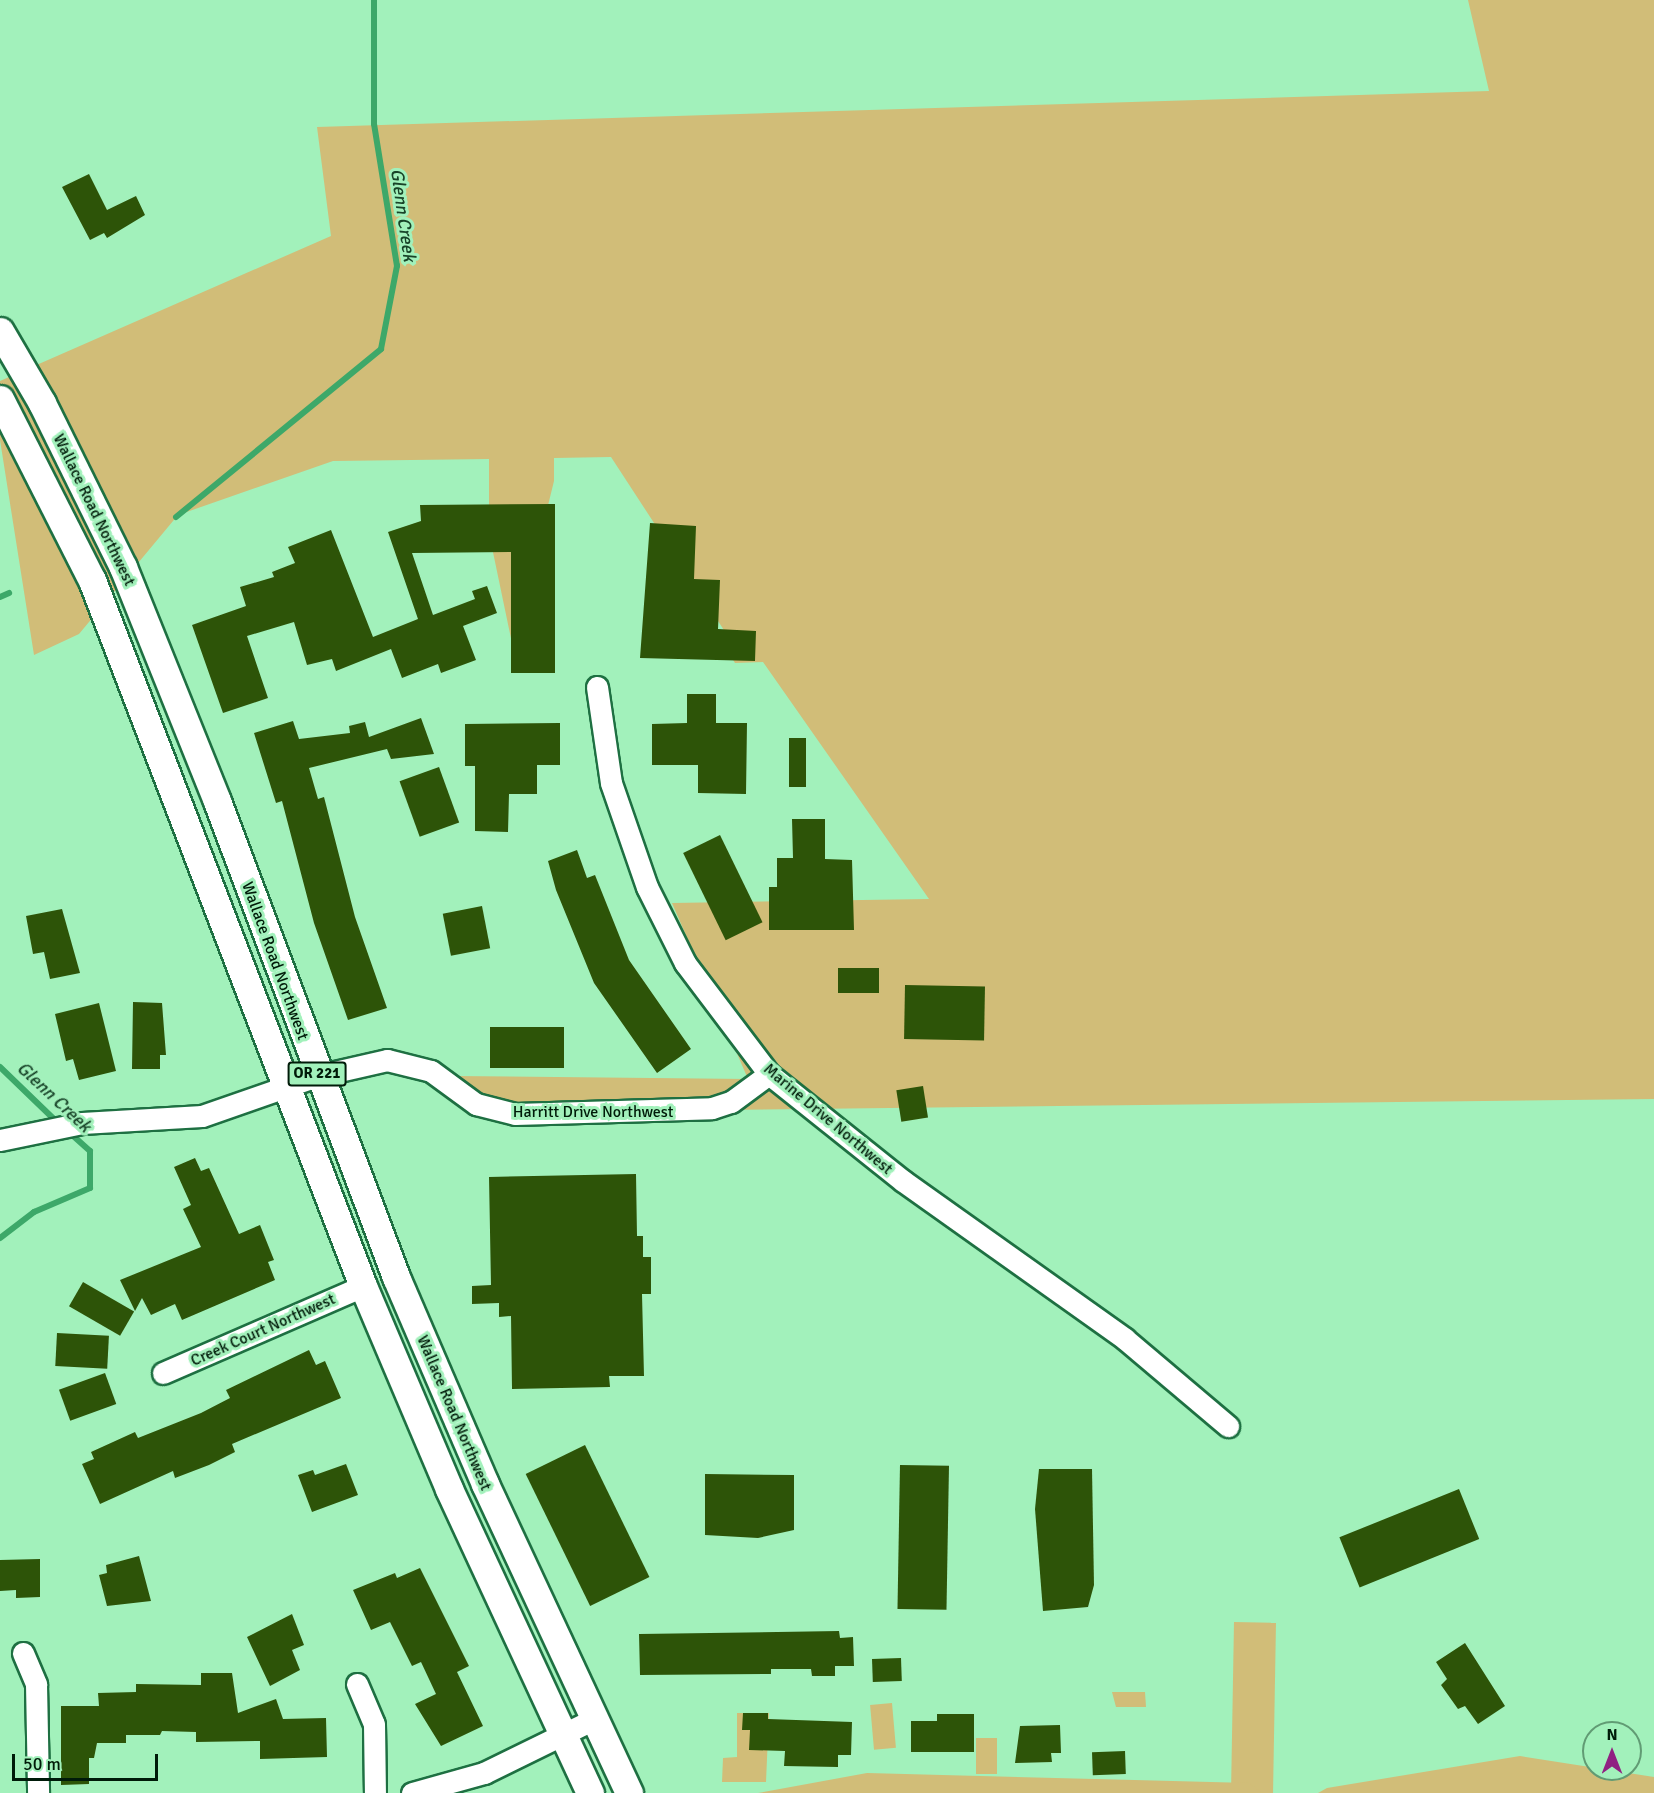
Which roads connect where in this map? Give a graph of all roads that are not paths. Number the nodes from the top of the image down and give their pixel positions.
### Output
1 (4, 348) edge
2 (0, 399) edge
3 (597, 687) dead end
4 (769, 1074) junction
5 (317, 1076) junction
6 (285, 1088) junction
7 (0, 1140) edge
8 (363, 1286) junction
9 (163, 1373) dead end
10 (1228, 1426) dead end
11 (23, 1653) dead end
12 (357, 1683) dead end
13 (594, 1719) junction
14 (562, 1734) junction
15 (38, 1793) edge
16 (375, 1793) edge
17 (412, 1793) edge
18 (590, 1793) edge
19 (629, 1793) edge

1 - 5 main road, Wallace Road Northwest / OR 221
2 - 6 main road, Wallace Road Northwest / OR 221
3 - 4 street, Marine Drive Northwest
4 - 5 street, Harritt Drive Northwest
4 - 10 street, Marine Drive Northwest
5 - 6 street, Harritt Drive Northwest
5 - 13 main road, Wallace Road Northwest / OR 221
6 - 7 street, Harritt Drive Northwest
6 - 8 main road, Wallace Road Northwest / OR 221
8 - 9 street, Creek Court Northwest
8 - 14 main road, Wallace Road Northwest / OR 221
11 - 15 street
12 - 16 street
13 - 14 street
13 - 19 main road, Wallace Road Northwest / OR 221
14 - 17 street
14 - 18 main road, Wallace Road Northwest / OR 221

